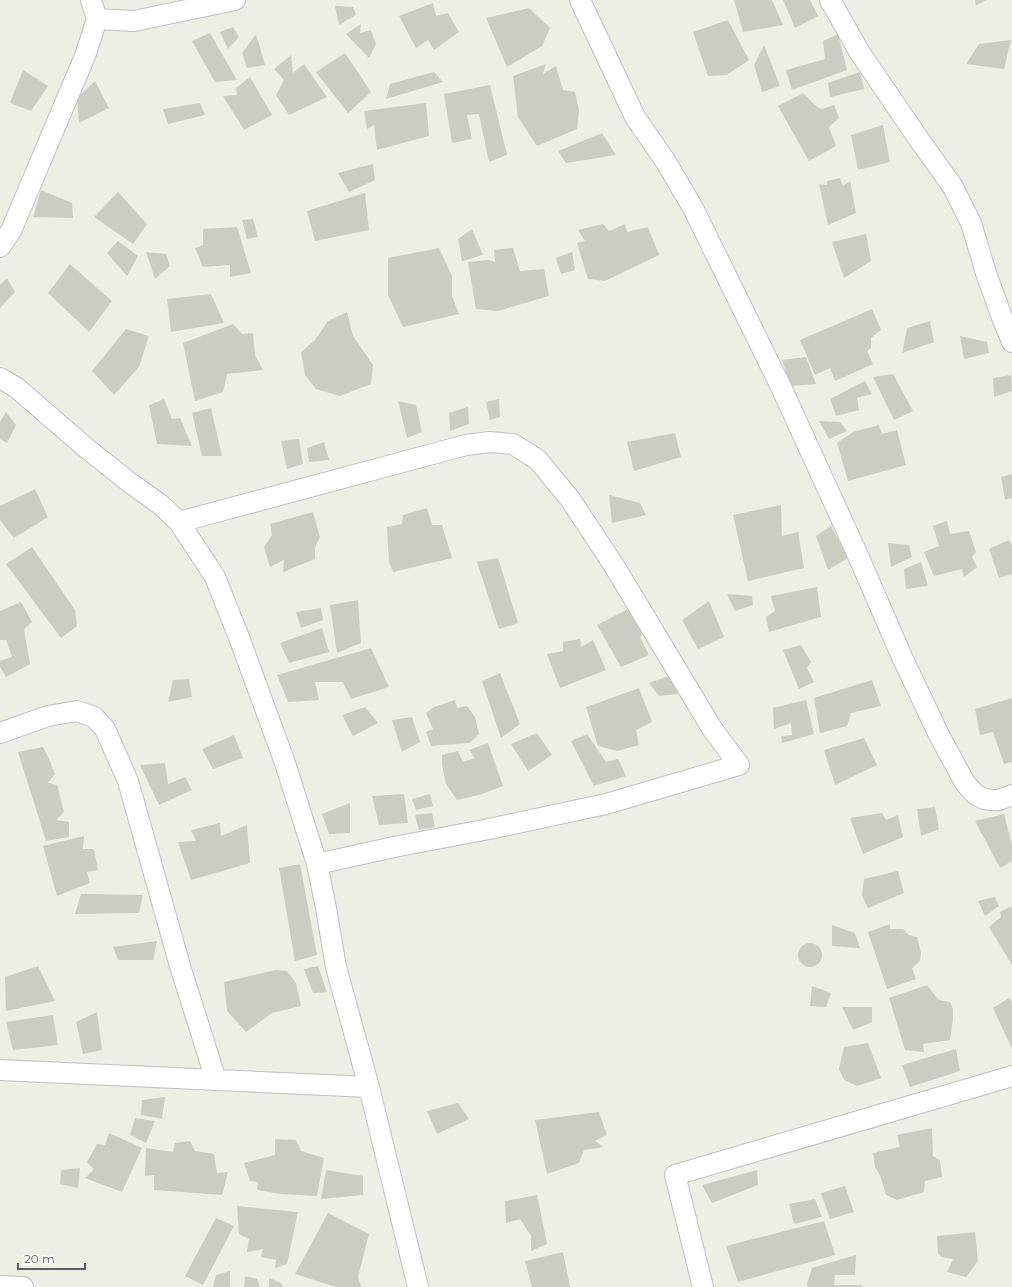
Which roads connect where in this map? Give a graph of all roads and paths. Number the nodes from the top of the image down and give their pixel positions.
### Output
1 (91, 0) edge
2 (235, 0) edge
3 (580, 0) edge
4 (830, 0) edge
5 (97, 19) junction
6 (0, 246) edge
7 (1007, 319) edge
8 (1012, 342) edge
9 (0, 378) edge
10 (179, 522) junction
11 (0, 733) edge
12 (1012, 795) edge
13 (317, 864) junction
14 (0, 1070) edge
15 (1012, 1076) edge
16 (216, 1080) junction
17 (369, 1087) junction
18 (0, 1286) edge
19 (23, 1287) edge
20 (418, 1287) edge
21 (703, 1287) edge

1 - 5 street
2 - 5 street
3 - 12 street
4 - 7 street
5 - 6 street
7 - 8 street
9 - 10 street
10 - 13 street
10 - 13 street
11 - 16 street
13 - 17 street
14 - 16 street
15 - 21 street
16 - 17 street
17 - 20 street
18 - 19 street

